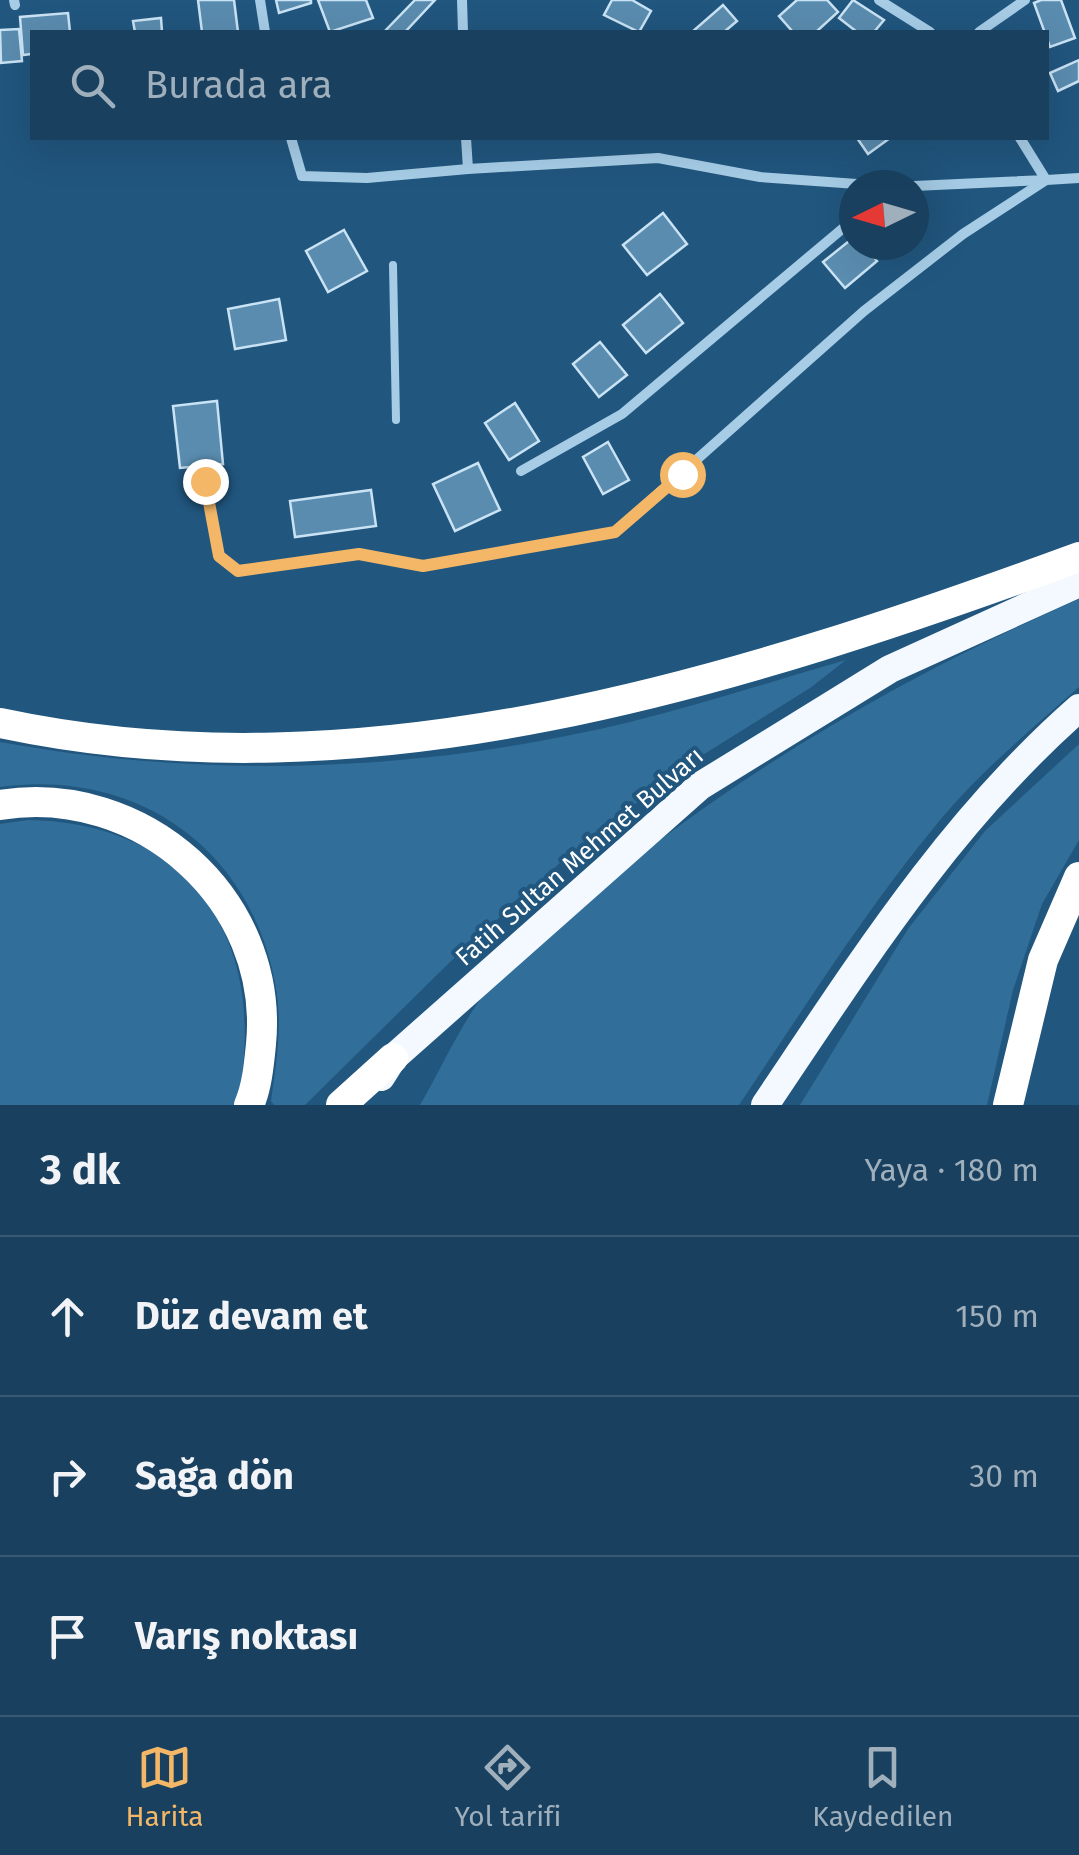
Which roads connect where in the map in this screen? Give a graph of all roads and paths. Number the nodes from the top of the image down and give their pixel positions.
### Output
1 (260, 0) edge
2 (462, 0) edge
3 (879, 0) edge
4 (1025, 0) edge
5 (265, 30) edge
6 (463, 30) edge
7 (927, 30) edge
8 (982, 30) edge
9 (292, 140) edge
10 (466, 140) edge
11 (1021, 140) edge
12 (468, 170) junction
13 (1079, 178) edge
14 (1046, 180) junction
15 (839, 182) edge
16 (929, 185) edge
17 (839, 231) edge
18 (393, 266) dead end
19 (396, 420) dead end
20 (521, 471) dead end
21 (205, 481) dead end
22 (1079, 557) edge
23 (1079, 583) edge
24 (1079, 708) edge
25 (0, 723) edge
26 (0, 805) edge
27 (1079, 877) edge
28 (393, 1058) junction
29 (249, 1105) edge
30 (341, 1105) edge
31 (362, 1105) edge
32 (765, 1105) edge
33 (1008, 1105) edge

1 - 5 street
2 - 6 street
3 - 7 street
4 - 8 street
9 - 12 street
10 - 12 street
11 - 14 street
12 - 15 street
13 - 14 street
14 - 16 street
14 - 21 street
17 - 20 street
18 - 19 lane
22 - 25 highway
23 - 28 highway, Fatih Sultan Mehmet Bulvarı
24 - 32 highway
26 - 29 highway
27 - 33 highway
28 - 30 highway
28 - 31 highway, Fatih Sultan Mehmet Bulvarı

